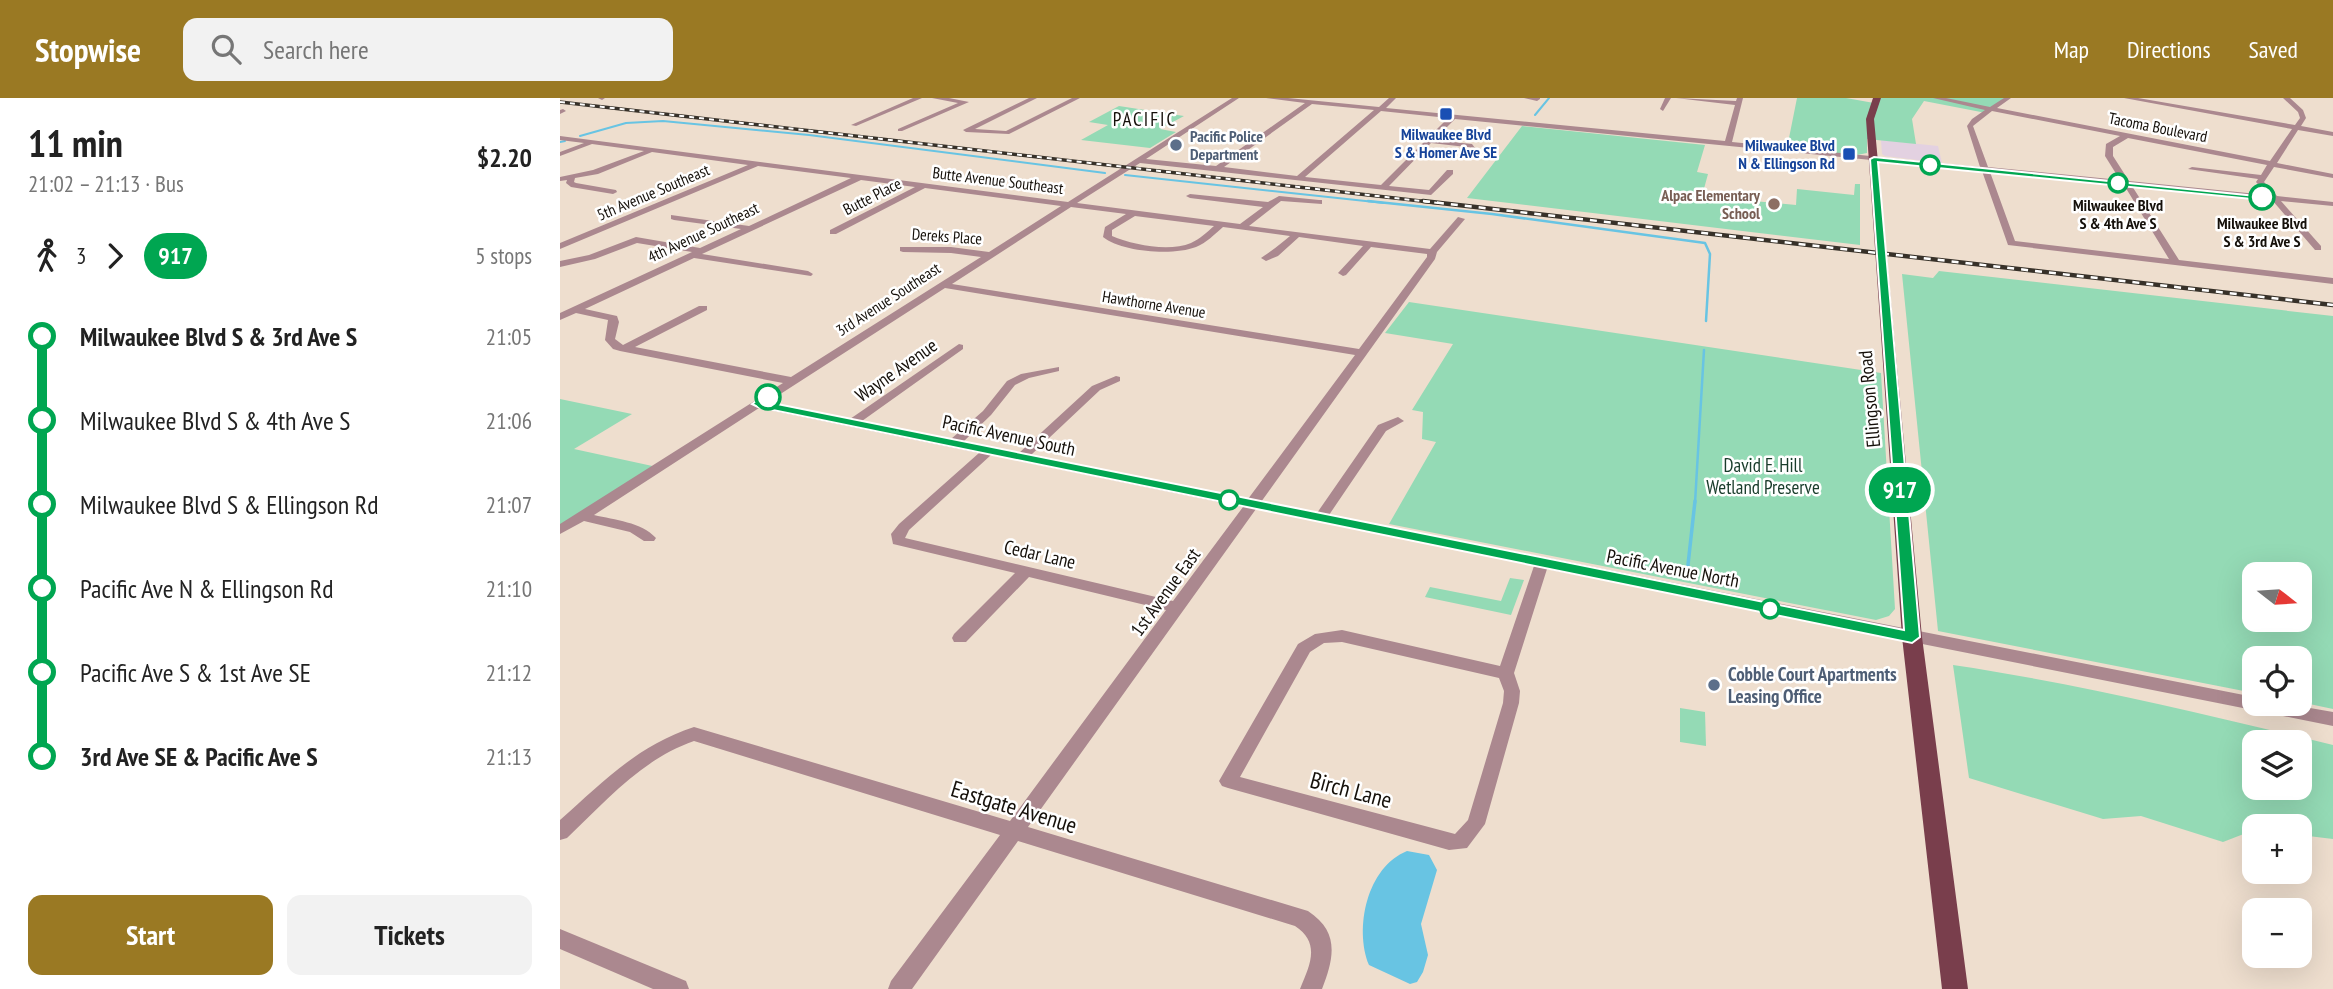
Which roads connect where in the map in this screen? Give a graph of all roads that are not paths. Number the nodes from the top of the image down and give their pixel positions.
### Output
1 (919, 98) edge
2 (934, 98) edge
3 (1034, 98) edge
4 (1077, 98) edge
5 (1236, 98) edge
6 (1269, 98) edge
7 (1393, 98) edge
8 (1527, 98) edge
9 (1668, 98) edge
10 (1679, 98) edge
11 (1877, 98) edge
12 (1936, 98) edge
13 (2008, 98) edge
14 (2127, 98) edge
15 (2165, 98) edge
16 (2286, 98) edge
17 (1537, 99) edge
18 (1740, 101) edge
19 (1311, 102) junction
20 (2158, 104) junction
21 (1379, 109) junction
22 (1663, 109) dead end
23 (1992, 109) junction
24 (1453, 117) junction
25 (854, 125) dead end
26 (2295, 128) junction
27 (900, 130) dead end
28 (2126, 135) junction
29 (2333, 135) edge
30 (560, 138) edge
31 (1428, 141) junction
32 (593, 143) junction
33 (1727, 144) junction
34 (1471, 147) dead end
35 (654, 150) junction
36 (560, 154) edge
37 (1874, 159) junction
38 (1138, 160) junction
39 (757, 164) junction
40 (2272, 164) junction
41 (1217, 169) junction
42 (2192, 169) dead end
43 (1985, 170) junction
44 (1450, 172) dead end
45 (860, 176) junction
46 (2333, 176) edge
47 (572, 177) junction
48 (2262, 177) junction
49 (1300, 178) junction
50 (560, 180) edge
51 (2125, 184) junction
52 (925, 185) junction
53 (1382, 188) junction
54 (613, 192) dead end
55 (1190, 196) dead end
56 (2272, 198) junction
57 (1320, 202) dead end
58 (1070, 204) junction
59 (2333, 204) edge
60 (1269, 205) junction
61 (1135, 213) junction
62 (674, 216) dead end
63 (1461, 219) dead end
64 (1221, 225) junction
65 (1242, 227) junction
66 (749, 228) junction
67 (833, 232) dead end
68 (1296, 235) junction
69 (1369, 244) junction
70 (560, 247) edge
71 (2318, 248) dead end
72 (903, 249) dead end
73 (1432, 252) junction
74 (696, 253) junction
75 (990, 255) junction
76 (1266, 258) dead end
77 (2176, 263) junction
78 (560, 264) edge
79 (1343, 272) dead end
80 (808, 274) dead end
81 (2333, 281) edge
82 (942, 285) junction
83 (703, 308) dead end
84 (576, 310) junction
85 (560, 317) edge
86 (959, 347) dead end
87 (624, 349) junction
88 (1361, 354) junction
89 (1055, 369) dead end
90 (1116, 379) dead end
91 (792, 381) junction
92 (758, 404) junction
93 (1398, 421) dead end
94 (853, 422) junction
95 (954, 443) junction
96 (989, 450) junction
97 (1022, 457) junction
98 (1253, 505) junction
99 (582, 516) junction
100 (1320, 518) junction
101 (560, 530) edge
102 (649, 538) dead end
103 (1542, 563) junction
104 (1025, 572) junction
105 (1177, 607) junction
106 (1912, 637) junction
107 (960, 638) dead end
108 (1506, 673) junction
109 (2333, 719) edge
110 (560, 832) edge
111 (1014, 833) junction
112 (560, 939) edge
113 (678, 989) edge
114 (899, 989) edge
115 (1311, 989) edge
116 (1955, 989) edge

1 - 25 street
2 - 27 street
3 - 4 street
5 - 38 street, 3rd Avenue Southeast
6 - 19 street
7 - 21 street
8 - 17 street
9 - 22 street
10 - 18 street
11 - 37 main road, Ellingson Road
12 - 23 street, Tacoma Boulevard
13 - 23 street
14 - 20 street
15 - 20 street
16 - 26 street
18 - 33 street
19 - 21 street
19 - 41 street
20 - 26 street
21 - 24 street
21 - 49 street
23 - 28 street, Tacoma Boulevard
23 - 43 street
24 - 31 street
24 - 33 street
26 - 29 street
26 - 40 street
28 - 40 street, Tacoma Boulevard
28 - 51 street
30 - 32 street, Butte Avenue Southeast
31 - 34 street
31 - 53 street
32 - 35 street, Butte Avenue Southeast
32 - 36 street
33 - 37 street
35 - 39 street, Butte Avenue Southeast
35 - 47 street
37 - 43 street
37 - 106 main road, Ellingson Road
38 - 41 street
38 - 58 street, 3rd Avenue Southeast
39 - 45 street, Butte Avenue Southeast
39 - 70 street, 5th Avenue Southeast
40 - 46 street, Tacoma Boulevard
40 - 48 street
41 - 49 street
42 - 48 street
43 - 51 street
43 - 77 street
44 - 53 street
45 - 52 street, Butte Avenue Southeast
45 - 66 street, 4th Avenue Southeast
47 - 50 street
47 - 54 street
48 - 56 street
49 - 53 street
51 - 56 street
51 - 77 street
52 - 58 street, Butte Avenue Southeast
52 - 67 street, Butte Place
55 - 60 street
56 - 59 street
56 - 71 street
57 - 60 street
58 - 61 street, Butte Avenue Southeast
58 - 75 street, 3rd Avenue Southeast
60 - 65 street
61 - 64 street, Butte Avenue Southeast
61 - 64 street
62 - 66 street
63 - 73 street, 1st Avenue East
64 - 65 street, Butte Avenue Southeast
65 - 68 street, Butte Avenue Southeast
66 - 74 street, 4th Avenue Southeast
68 - 69 street, Butte Avenue Southeast
68 - 76 street
69 - 73 street, Butte Avenue Southeast
69 - 79 street
72 - 75 street, Dereks Place
73 - 88 street, 1st Avenue East
74 - 78 street
74 - 80 street
74 - 84 street, 4th Avenue Southeast
75 - 82 street, 3rd Avenue Southeast
77 - 81 street
82 - 88 street, Hawthorne Avenue
82 - 91 street, 3rd Avenue Southeast
83 - 87 street
84 - 85 street, 4th Avenue Southeast
84 - 87 street
86 - 94 street, Wayne Avenue
87 - 91 street
88 - 98 street, 1st Avenue East
89 - 95 street
90 - 97 street
91 - 92 street, 3rd Avenue Southeast
92 - 94 street, Pacific Avenue South
92 - 99 street, 3rd Avenue Southeast
93 - 100 street
94 - 95 street, Pacific Avenue South
95 - 96 street, Pacific Avenue South
96 - 97 street, Pacific Avenue South
96 - 104 street, Cedar Lane
97 - 98 street, Pacific Avenue South
98 - 100 street, Pacific Avenue North
98 - 105 street, 1st Avenue East
99 - 101 street, 3rd Avenue Southeast
99 - 102 street
100 - 103 street, Pacific Avenue North
103 - 106 street, Pacific Avenue North
103 - 108 street
104 - 105 street, Cedar Lane
104 - 107 street
105 - 111 street, 1st Avenue East
106 - 109 street, Pacific Avenue North
106 - 116 main road, Ellingson Road
108 - 108 street, Birch Lane
110 - 111 street, Eastgate Avenue
111 - 114 street, 1st Avenue East
111 - 115 street, Eastgate Avenue
112 - 113 street

